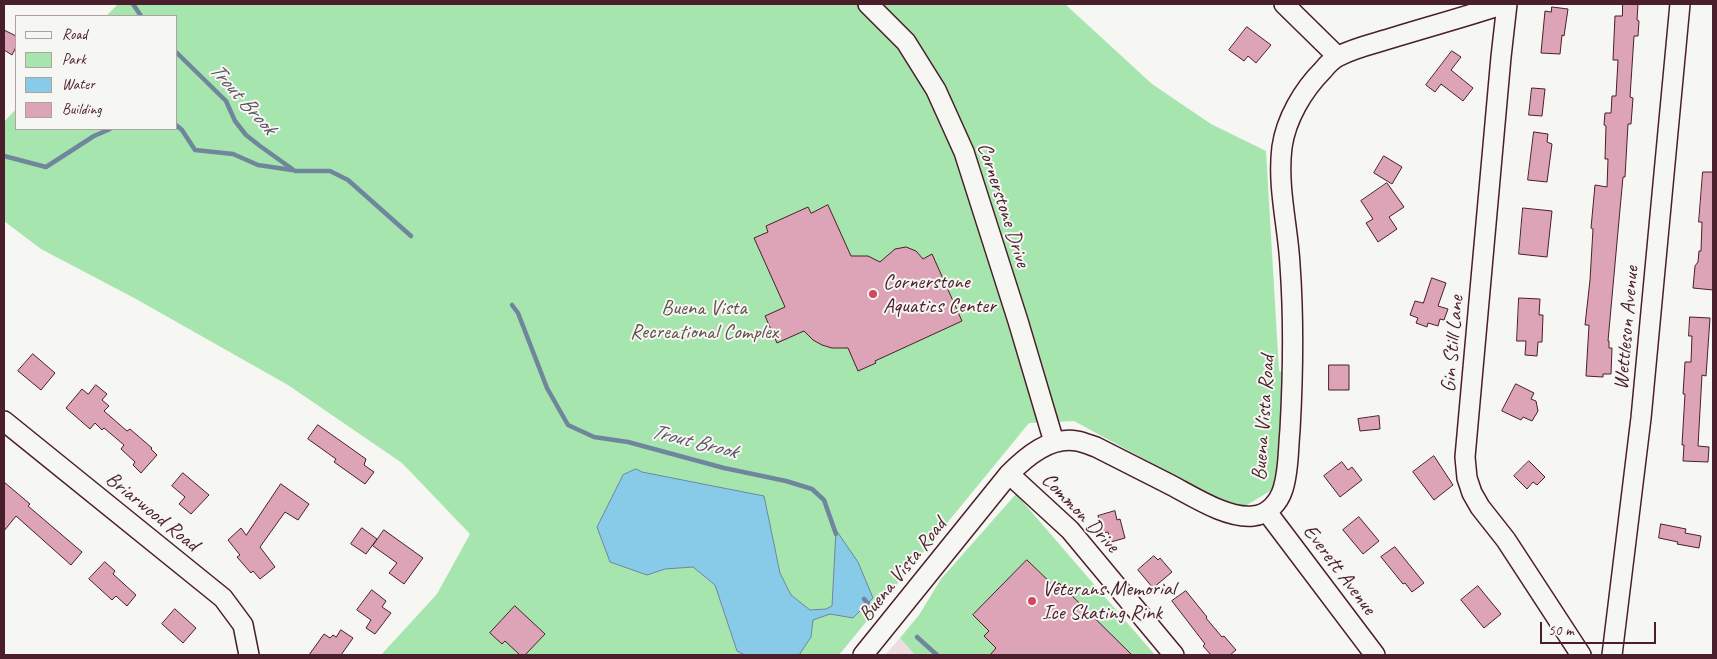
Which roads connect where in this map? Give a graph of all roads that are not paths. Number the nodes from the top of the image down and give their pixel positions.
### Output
1 (868, 4) edge
2 (1284, 4) edge
3 (1506, 4) edge
4 (1680, 4) edge
5 (1337, 56) junction
6 (4, 421) edge
7 (1054, 442) junction
8 (1009, 474) junction
9 (1267, 512) junction
10 (249, 655) edge
11 (863, 655) edge
12 (1174, 655) edge
13 (1375, 655) edge
14 (1581, 655) edge
15 (1612, 655) edge

1 - 7 street, Cornerstone Drive
2 - 5 street
3 - 5 street, Buena Vista Road
3 - 14 street, Gin Still Lane
4 - 15 street, Wettleson Avenue
5 - 9 street, Buena Vista Road
6 - 10 street, Briarwood Road
7 - 8 street, Buena Vista Road
7 - 9 street, Buena Vista Road
8 - 11 street, Buena Vista Road
8 - 12 street, Common Drive
9 - 13 street, Everett Avenue

